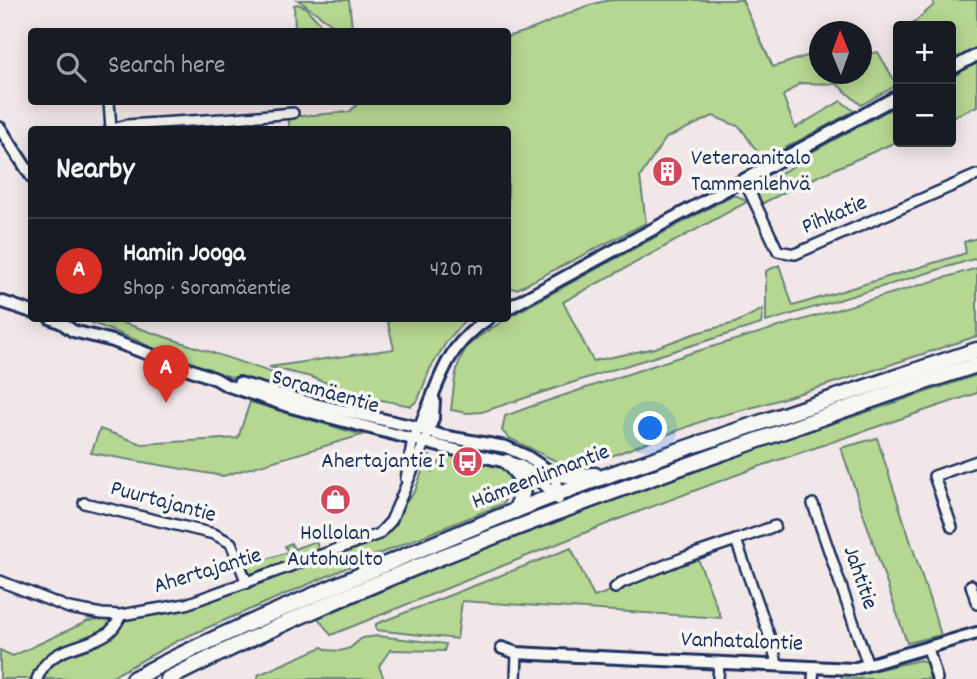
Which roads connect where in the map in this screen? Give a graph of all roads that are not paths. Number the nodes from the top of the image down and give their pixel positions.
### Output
1 (977, 55) edge
2 (956, 66) edge
3 (893, 99) edge
4 (109, 105) edge
5 (293, 113) dead end
6 (110, 126) edge
7 (123, 126) edge
8 (165, 126) edge
9 (0, 128) edge
10 (28, 169) edge
11 (977, 175) edge
12 (744, 180) junction
13 (0, 301) edge
14 (511, 306) edge
15 (28, 311) edge
16 (64, 322) edge
17 (483, 322) edge
18 (977, 350) edge
19 (977, 365) edge
20 (216, 379) junction
21 (424, 433) junction
22 (413, 438) junction
23 (977, 461) edge
24 (507, 462) junction
25 (621, 471) junction
26 (552, 473) junction
27 (404, 494) junction
28 (556, 495) junction
29 (83, 503) dead end
30 (813, 504) dead end
31 (562, 510) junction
32 (514, 511) junction
33 (775, 526) dead end
34 (951, 527) dead end
35 (736, 540) junction
36 (0, 581) edge
37 (247, 583) junction
38 (971, 585) dead end
39 (615, 588) dead end
40 (977, 604) edge
41 (121, 615) junction
42 (977, 633) edge
43 (502, 648) dead end
44 (928, 648) junction
45 (517, 653) junction
46 (719, 663) junction
47 (775, 665) junction
48 (867, 665) junction
49 (814, 667) junction
50 (144, 677) edge
51 (37, 679) edge
52 (168, 679) edge
53 (516, 679) edge
54 (719, 679) edge
55 (813, 679) edge
56 (937, 679) edge

1 - 2 street
3 - 12 street
4 - 6 street
5 - 8 street
7 - 8 street
9 - 10 street
11 - 12 street, Pihkatie
12 - 14 street
13 - 15 street
16 - 20 street, Soramäentie
17 - 21 street
18 - 25 main road, Hämeenlinnantie
19 - 31 main road, Hämeenlinnantie
20 - 21 street, Soramäentie
20 - 22 street, Soramäentie
21 - 22 street, Soramäentie
21 - 24 street, Soramäentie
21 - 26 street, Soramäentie
21 - 27 street, Ahertajantie
22 - 27 street, Ahertajantie
23 - 34 street
24 - 28 street, Soramäentie
24 - 32 main road
25 - 26 main road
25 - 28 main road, Hämeenlinnantie
26 - 28 street, Soramäentie
27 - 37 street, Ahertajantie
28 - 31 street, Soramäentie
28 - 32 main road, Hämeenlinnantie
29 - 37 street, Puurtajantie
30 - 48 street, Jahtitie
31 - 52 main road, Hämeenlinnantie
32 - 50 main road, Hämeenlinnantie
33 - 35 street
35 - 39 street
35 - 47 street
36 - 41 street, Ahertajantie
37 - 41 street, Ahertajantie
38 - 40 street
41 - 51 street
42 - 44 street, Vanhatalontie
43 - 45 street, Vanhatalontie
44 - 48 street, Vanhatalontie
44 - 56 street
45 - 46 street, Vanhatalontie
45 - 53 street
46 - 47 street, Vanhatalontie
46 - 54 street
47 - 49 street, Vanhatalontie
48 - 49 street, Vanhatalontie
49 - 55 street

